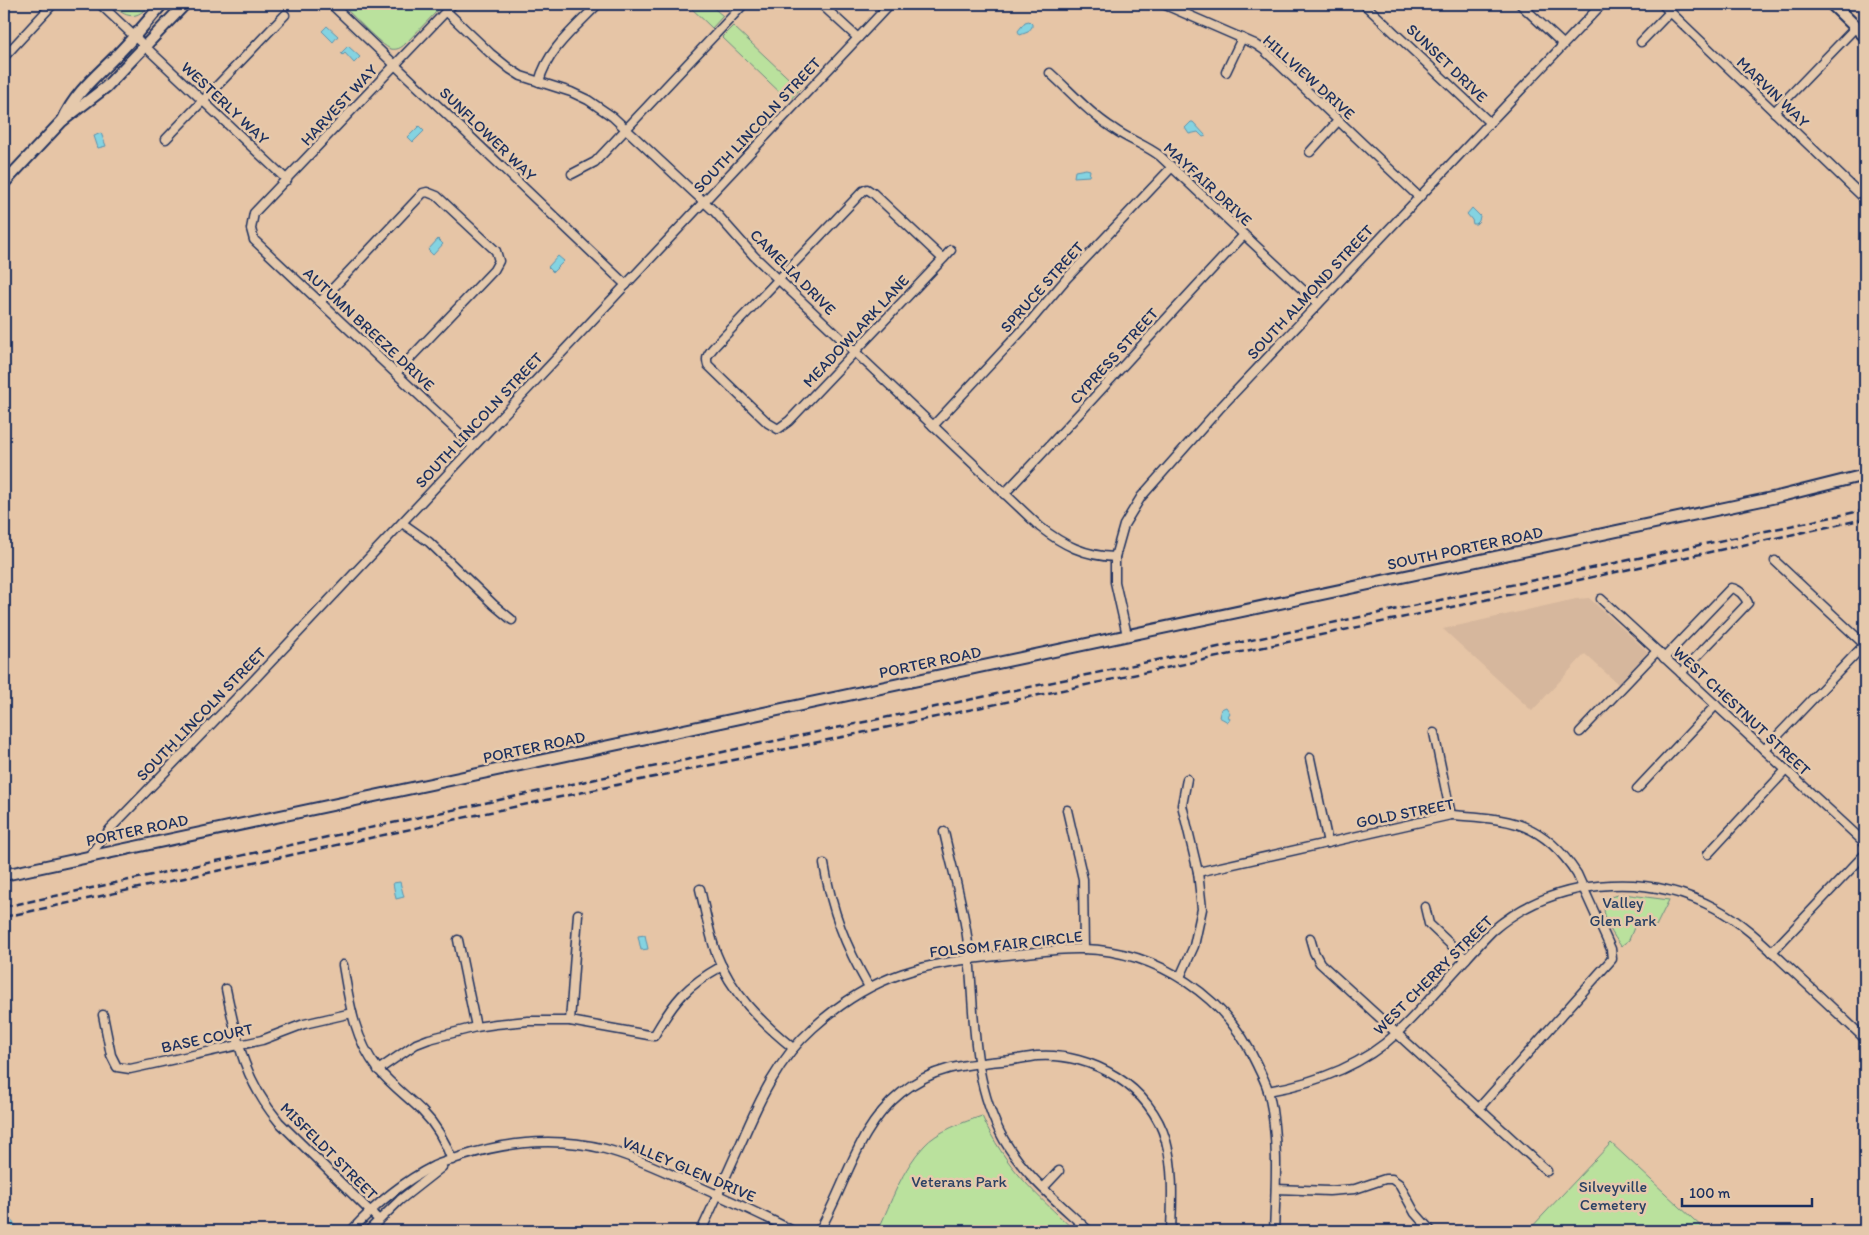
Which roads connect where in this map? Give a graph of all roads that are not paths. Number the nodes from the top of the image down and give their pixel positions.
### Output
1 (53, 4) edge
2 (100, 4) edge
3 (162, 4) edge
4 (185, 4) edge
5 (330, 4) edge
6 (453, 4) edge
7 (598, 4) edge
8 (744, 4) edge
9 (821, 4) edge
10 (890, 4) edge
11 (1162, 4) edge
12 (1364, 4) edge
13 (1520, 4) edge
14 (1602, 4) edge
15 (1662, 4) edge
16 (1832, 4) edge
17 (446, 11) junction
18 (1670, 12) junction
19 (285, 15) dead end
20 (1856, 27) junction
21 (135, 36) junction
22 (1865, 36) edge
23 (858, 38) junction
24 (1242, 38) junction
25 (1641, 42) dead end
26 (1563, 44) junction
27 (145, 46) junction
28 (4, 57) edge
29 (395, 65) junction
30 (1226, 72) dead end
31 (1050, 73) dead end
32 (539, 82) junction
33 (202, 100) junction
34 (1774, 112) junction
35 (62, 121) junction
36 (1338, 121) junction
37 (1489, 122) junction
38 (626, 129) junction
39 (166, 139) dead end
40 (1310, 152) dead end
41 (1172, 167) junction
42 (572, 174) dead end
43 (287, 180) junction
44 (4, 183) edge
45 (1419, 197) junction
46 (1865, 199) edge
47 (704, 202) junction
48 (251, 229) joint
49 (1244, 235) junction
50 (951, 250) dead end
51 (943, 259) junction
52 (778, 279) junction
53 (626, 285) junction
54 (320, 302) junction
55 (1318, 304) junction
56 (855, 352) junction
57 (396, 373) junction
58 (933, 426) junction
59 (473, 446) junction
60 (1865, 475) edge
61 (1004, 494) junction
62 (402, 523) junction
63 (1115, 557) junction
64 (1775, 561) dead end
65 (1601, 599) dead end
66 (512, 620) dead end
67 (1127, 635) junction
68 (1865, 644) edge
69 (1069, 648) joint
70 (1657, 651) junction
71 (1664, 658) junction
72 (1681, 673) junction
73 (1716, 705) junction
74 (1580, 732) dead end
75 (1434, 733) dead end
76 (1764, 750) junction
77 (1310, 758) dead end
78 (1786, 770) junction
79 (1187, 779) dead end
80 (1637, 789) dead end
81 (1067, 810) dead end
82 (1451, 815) junction
83 (944, 832) dead end
84 (1328, 843) junction
85 (1865, 843) edge
86 (1708, 854) dead end
87 (1865, 854) edge
88 (90, 855) junction
89 (824, 864) dead end
90 (1198, 872) junction
91 (4, 875) edge
92 (1583, 888) junction
93 (700, 889) dead end
94 (1425, 907) dead end
95 (578, 914) dead end
96 (1310, 938) dead end
97 (458, 940) dead end
98 (1084, 949) junction
99 (1772, 952) junction
100 (968, 959) junction
101 (1466, 959) junction
102 (343, 965) dead end
103 (722, 966) junction
104 (1180, 977) junction
105 (869, 987) junction
106 (226, 989) dead end
107 (352, 1012) junction
108 (103, 1015) dead end
109 (570, 1021) junction
110 (476, 1027) junction
111 (1396, 1034) junction
112 (1865, 1039) edge
113 (238, 1045) junction
114 (793, 1048) junction
115 (977, 1062) junction
116 (378, 1070) junction
117 (1268, 1091) junction
118 (1478, 1108) junction
119 (452, 1160) junction
120 (1059, 1171) dead end
121 (1547, 1171) dead end
122 (1043, 1188) junction
123 (1276, 1189) junction
124 (717, 1195) junction
125 (369, 1211) junction
126 (379, 1220) junction
127 (351, 1231) edge
128 (368, 1231) edge
129 (701, 1231) edge
130 (793, 1231) edge
131 (819, 1231) edge
132 (1089, 1231) edge
133 (1171, 1231) edge
134 (1274, 1231) edge
135 (1431, 1231) edge

1 - 28 street
2 - 21 street, WESTERLY WAY
3 - 21 street
4 - 27 street
5 - 29 street, SUNFLOWER WAY
6 - 17 street, HARVEST WAY
7 - 32 street
8 - 38 street
9 - 23 street
10 - 23 street, SOUTH LINCOLN STREET
11 - 24 street, HILLVIEW DRIVE
12 - 37 street, SUNSET DRIVE
13 - 26 street
14 - 26 street, SOUTH ALMOND STREET
15 - 18 street, MARVIN WAY
16 - 20 main road
17 - 29 street, HARVEST WAY
17 - 32 street, CAMELIA DRIVE
18 - 25 street
18 - 34 street, MARVIN WAY
19 - 33 street
20 - 22 main road
20 - 34 street
21 - 27 street, WESTERLY WAY
21 - 35 street
23 - 47 street, SOUTH LINCOLN STREET
24 - 30 street
24 - 36 street, HILLVIEW DRIVE
26 - 37 street, SOUTH ALMOND STREET
27 - 33 street, WESTERLY WAY
27 - 35 street
29 - 43 street, HARVEST WAY
29 - 53 street, SUNFLOWER WAY
31 - 41 street, MAYFAIR DRIVE
32 - 38 street, CAMELIA DRIVE
33 - 39 street
33 - 43 street, WESTERLY WAY
34 - 46 street, MARVIN WAY
35 - 44 street
36 - 40 street
36 - 45 street, HILLVIEW DRIVE
37 - 45 street, SOUTH ALMOND STREET
38 - 42 street
38 - 47 street, CAMELIA DRIVE
41 - 49 street, MAYFAIR DRIVE
41 - 58 street, SPRUCE STREET
43 - 48 street, HARVEST WAY
45 - 55 street, SOUTH ALMOND STREET
47 - 52 street, CAMELIA DRIVE
47 - 53 street, SOUTH LINCOLN STREET
48 - 54 street, AUTUMN BREEZE DRIVE
49 - 55 street, MAYFAIR DRIVE
49 - 61 street, CYPRESS STREET
50 - 51 street, MEADOWLARK LANE
51 - 52 street
51 - 56 street, MEADOWLARK LANE
52 - 56 street, CAMELIA DRIVE
52 - 56 street, MEADOWLARK LANE
53 - 59 street, SOUTH LINCOLN STREET
54 - 57 street, AUTUMN BREEZE DRIVE
54 - 57 street
55 - 63 street, SOUTH ALMOND STREET
56 - 58 street, CAMELIA DRIVE
57 - 59 street, AUTUMN BREEZE DRIVE
58 - 61 street, CAMELIA DRIVE
59 - 62 street, SOUTH LINCOLN STREET
60 - 67 street, SOUTH PORTER ROAD
61 - 63 street, CAMELIA DRIVE
62 - 66 street
62 - 88 street, SOUTH LINCOLN STREET
63 - 67 street, SOUTH ALMOND STREET
64 - 68 street
65 - 70 street, WEST CHESTNUT STREET
67 - 69 street, SOUTH PORTER ROAD
68 - 76 street
69 - 88 street, PORTER ROAD
70 - 71 street, WEST CHESTNUT STREET
70 - 74 street
71 - 72 street, WEST CHESTNUT STREET
71 - 72 street
72 - 73 street, WEST CHESTNUT STREET
73 - 76 street, WEST CHESTNUT STREET
73 - 80 street
75 - 82 street
76 - 78 street, WEST CHESTNUT STREET
77 - 84 street
78 - 85 street, WEST CHESTNUT STREET
78 - 86 street
79 - 90 street
81 - 98 street
82 - 84 street, GOLD STREET
82 - 92 street, GOLD STREET
83 - 100 street
84 - 90 street, GOLD STREET
87 - 99 street
88 - 91 street, PORTER ROAD
89 - 105 street
90 - 104 street
92 - 99 street, WEST CHERRY STREET
92 - 101 street, WEST CHERRY STREET
92 - 118 street, GOLD STREET
93 - 103 street
94 - 101 street
95 - 109 street
96 - 111 street
97 - 110 street
98 - 100 street, FOLSOM FAIR CIRCLE
98 - 104 street, FOLSOM FAIR CIRCLE
99 - 112 street, WEST CHERRY STREET
100 - 105 street, FOLSOM FAIR CIRCLE
100 - 115 street
101 - 111 street, WEST CHERRY STREET
102 - 107 street
103 - 109 street
103 - 114 street
104 - 117 street, FOLSOM FAIR CIRCLE
105 - 114 street, FOLSOM FAIR CIRCLE
106 - 113 street, MISFELDT STREET
107 - 113 street, BASE COURT
107 - 116 street
108 - 113 street, BASE COURT
109 - 110 street
110 - 116 street
111 - 117 street, WEST CHERRY STREET
111 - 118 street
113 - 125 street, MISFELDT STREET
114 - 124 street, FOLSOM FAIR CIRCLE
115 - 122 street
115 - 131 street
115 - 133 street
116 - 119 street
117 - 123 street, FOLSOM FAIR CIRCLE
118 - 121 street
119 - 124 street, VALLEY GLEN DRIVE
119 - 125 street, VALLEY GLEN DRIVE
119 - 126 street, VALLEY GLEN DRIVE
120 - 122 street
122 - 132 street
123 - 134 street, FOLSOM FAIR CIRCLE
123 - 135 street
124 - 129 street, FOLSOM FAIR CIRCLE
124 - 130 street, VALLEY GLEN DRIVE
125 - 126 street, MISFELDT STREET
125 - 127 street, VALLEY GLEN DRIVE
126 - 128 street, VALLEY GLEN DRIVE

